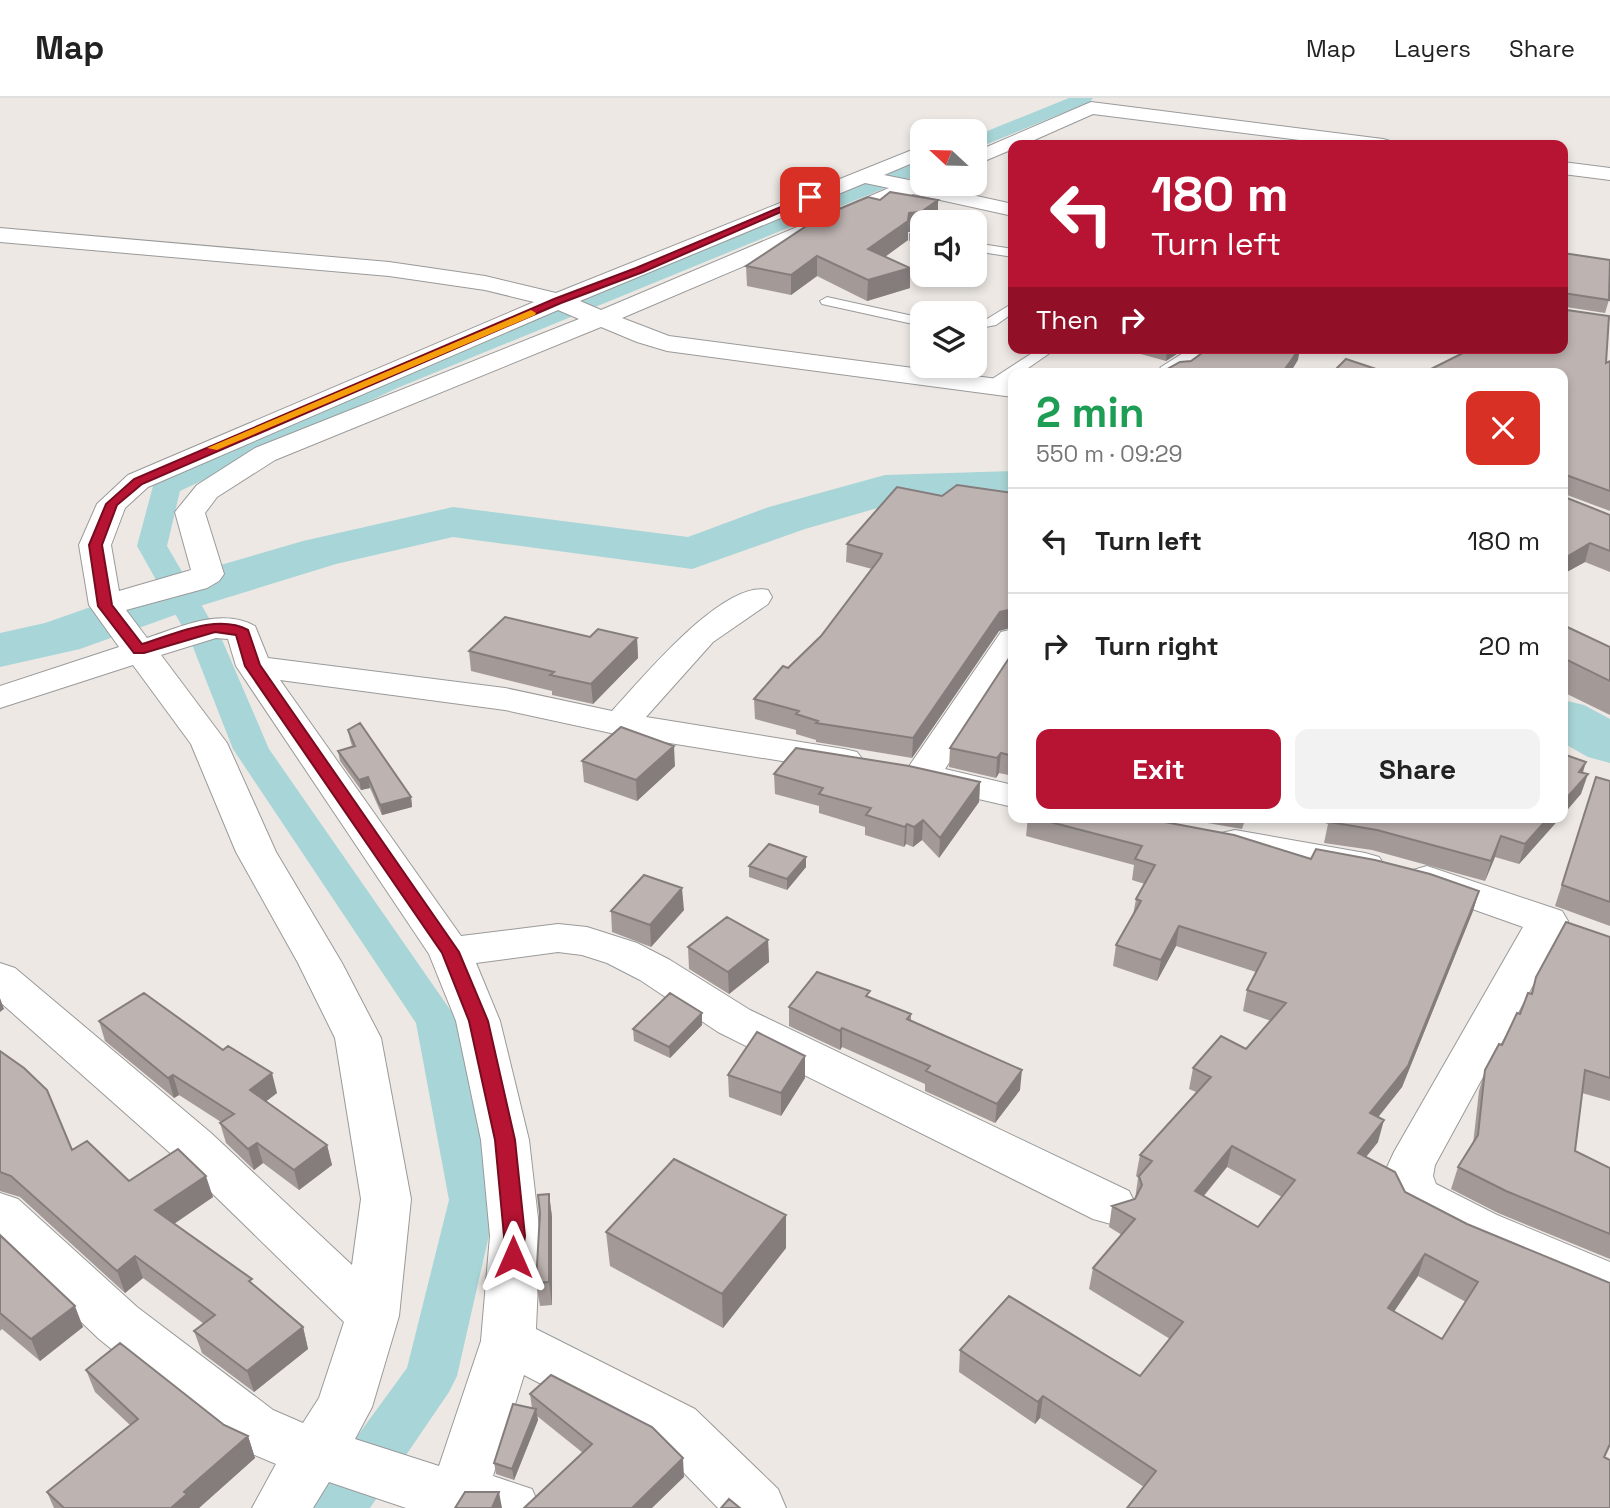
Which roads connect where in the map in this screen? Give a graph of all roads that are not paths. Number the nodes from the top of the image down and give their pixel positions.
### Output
1 (1118, 98) edge
2 (1055, 103) dead end
3 (1091, 108) junction
4 (1018, 140) edge
5 (1323, 140) edge
6 (1008, 144) edge
7 (987, 154) edge
8 (910, 157) edge
9 (1568, 169) edge
10 (1610, 174) edge
11 (865, 176) junction
12 (910, 185) edge
13 (910, 186) edge
14 (956, 196) edge
15 (1008, 209) edge
16 (0, 235) edge
17 (987, 249) edge
18 (1008, 252) edge
19 (827, 301) dead end
20 (561, 302) junction
21 (1008, 310) edge
22 (595, 317) junction
23 (910, 319) edge
24 (987, 323) edge
25 (1043, 354) edge
26 (1200, 354) edge
27 (1025, 368) edge
28 (1178, 368) edge
29 (1002, 387) edge
30 (756, 597) dead end
31 (107, 609) junction
32 (139, 645) junction
33 (1008, 646) edge
34 (253, 666) junction
35 (0, 697) edge
36 (620, 724) junction
37 (922, 775) junction
38 (1008, 795) edge
39 (1199, 837) edge
40 (450, 952) junction
41 (0, 978) edge
42 (1111, 1205) edge
43 (0, 1213) edge
44 (1610, 1285) edge
45 (372, 1316) junction
46 (508, 1341) junction
47 (327, 1457) junction
48 (463, 1500) edge
49 (281, 1508) edge
50 (757, 1508) edge

1 - 3 street
2 - 3 street
3 - 4 street
3 - 5 street
6 - 7 street
8 - 11 street
9 - 10 street
11 - 12 street
11 - 20 street
13 - 22 street
14 - 15 street
16 - 20 street
17 - 18 lane
19 - 23 lane
20 - 22 street
20 - 31 street
21 - 24 lane
22 - 29 street
22 - 31 street
25 - 27 lane
26 - 28 street
30 - 36 street
31 - 32 street
32 - 34 street
32 - 35 street
32 - 45 street
33 - 37 street
34 - 36 street
34 - 40 street
36 - 37 street
37 - 38 street
39 - 44 street
40 - 42 street
40 - 46 street
41 - 45 street
43 - 47 street
45 - 47 street
46 - 48 street
46 - 50 street
47 - 48 street
47 - 49 street

